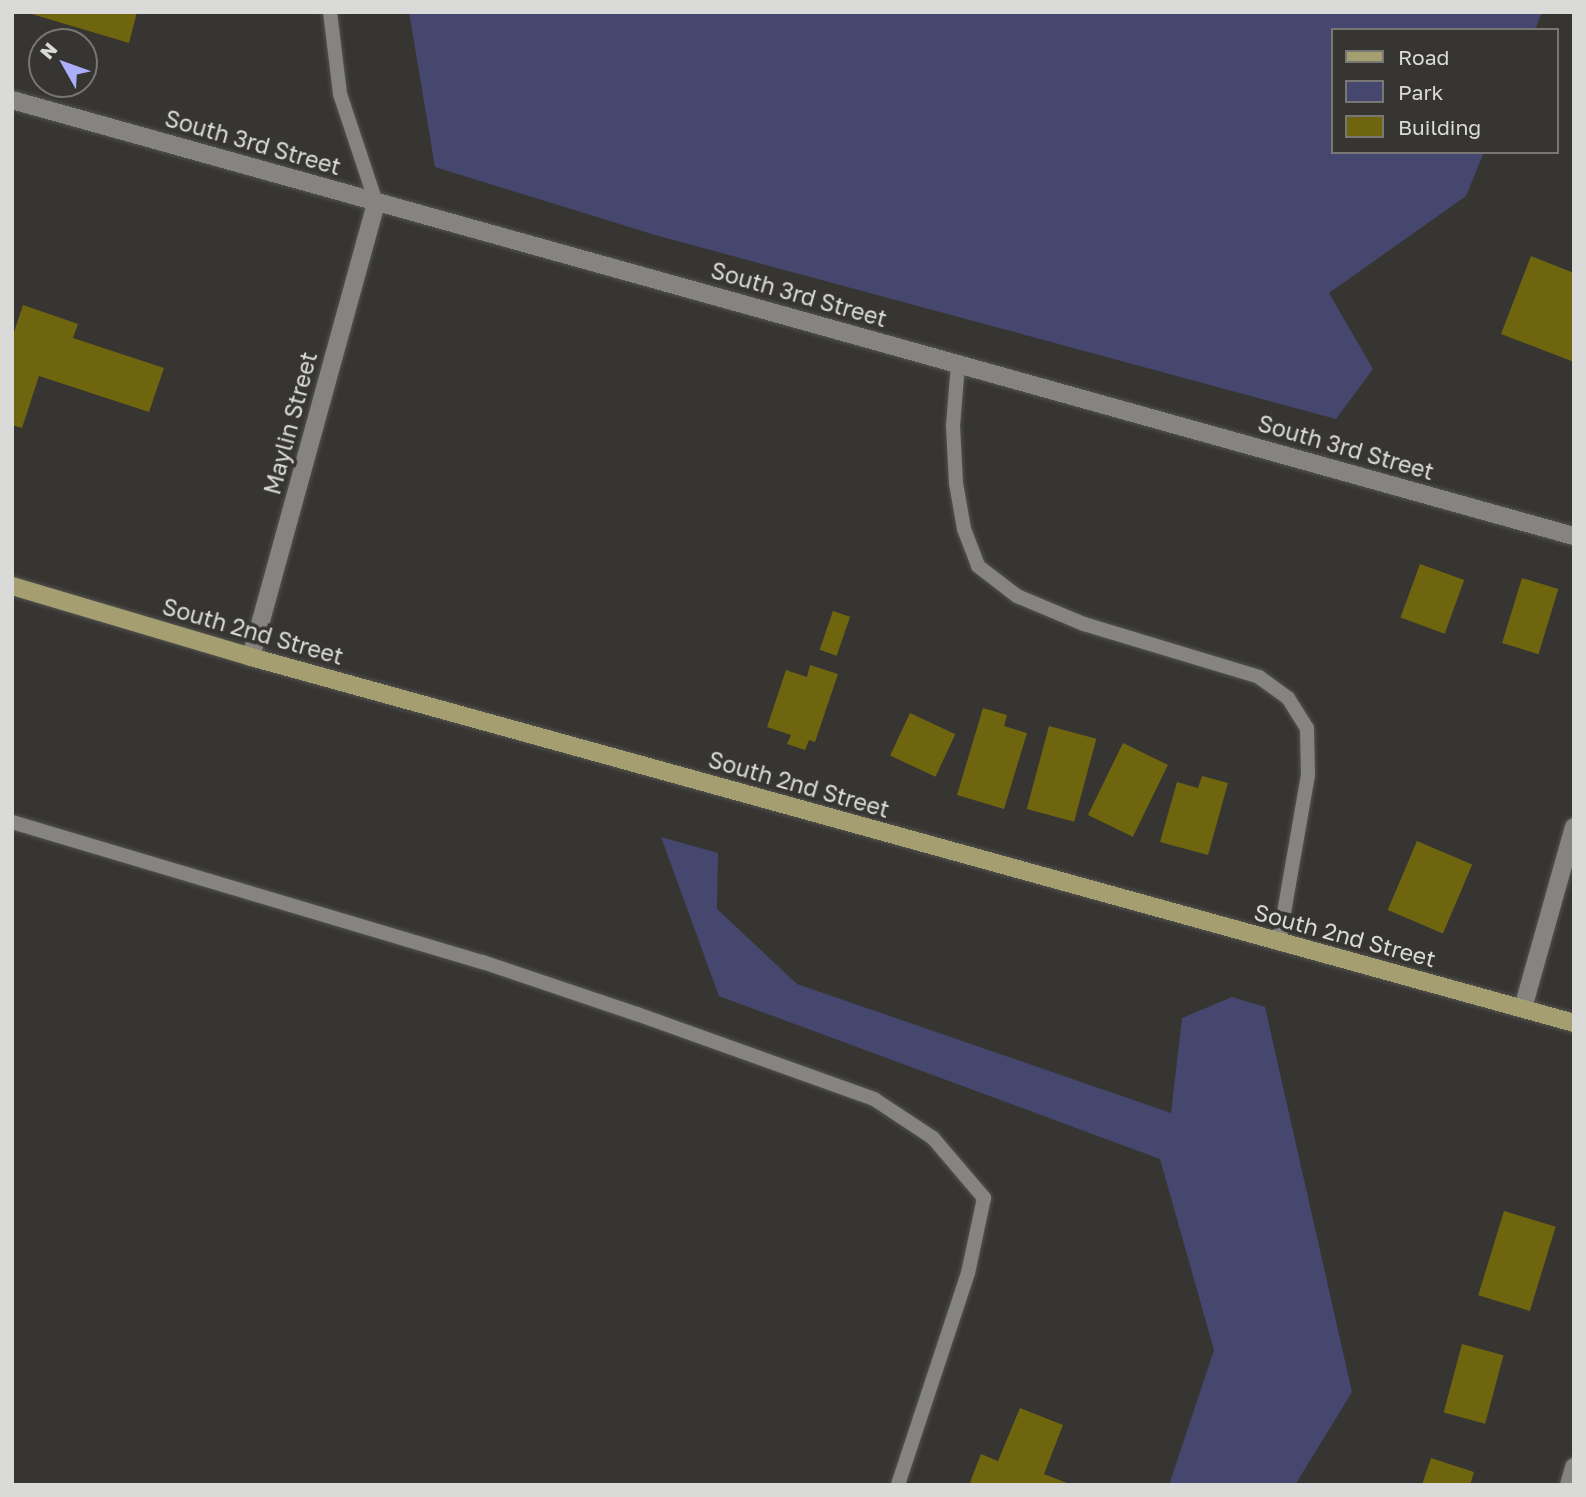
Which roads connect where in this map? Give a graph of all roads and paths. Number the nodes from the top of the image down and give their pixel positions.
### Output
1 (330, 12) edge
2 (12, 100) edge
3 (376, 202) junction
4 (958, 364) junction
5 (1574, 536) edge
6 (12, 586) edge
7 (251, 657) junction
8 (12, 822) edge
9 (1574, 827) edge
10 (1279, 942) junction
11 (1523, 1009) junction
12 (1574, 1023) edge
13 (1574, 1467) edge
14 (898, 1485) edge
15 (1569, 1485) edge

1 - 3 lane
2 - 3 street, South 3rd Street
3 - 4 street, South 3rd Street
3 - 7 street, Maylin Street
4 - 5 street, South 3rd Street
4 - 10 lane
6 - 7 main road, South 2nd Street
7 - 10 main road, South 2nd Street
8 - 14 lane
9 - 11 street
10 - 11 main road, South 2nd Street
11 - 12 main road, South 2nd Street
13 - 15 street

